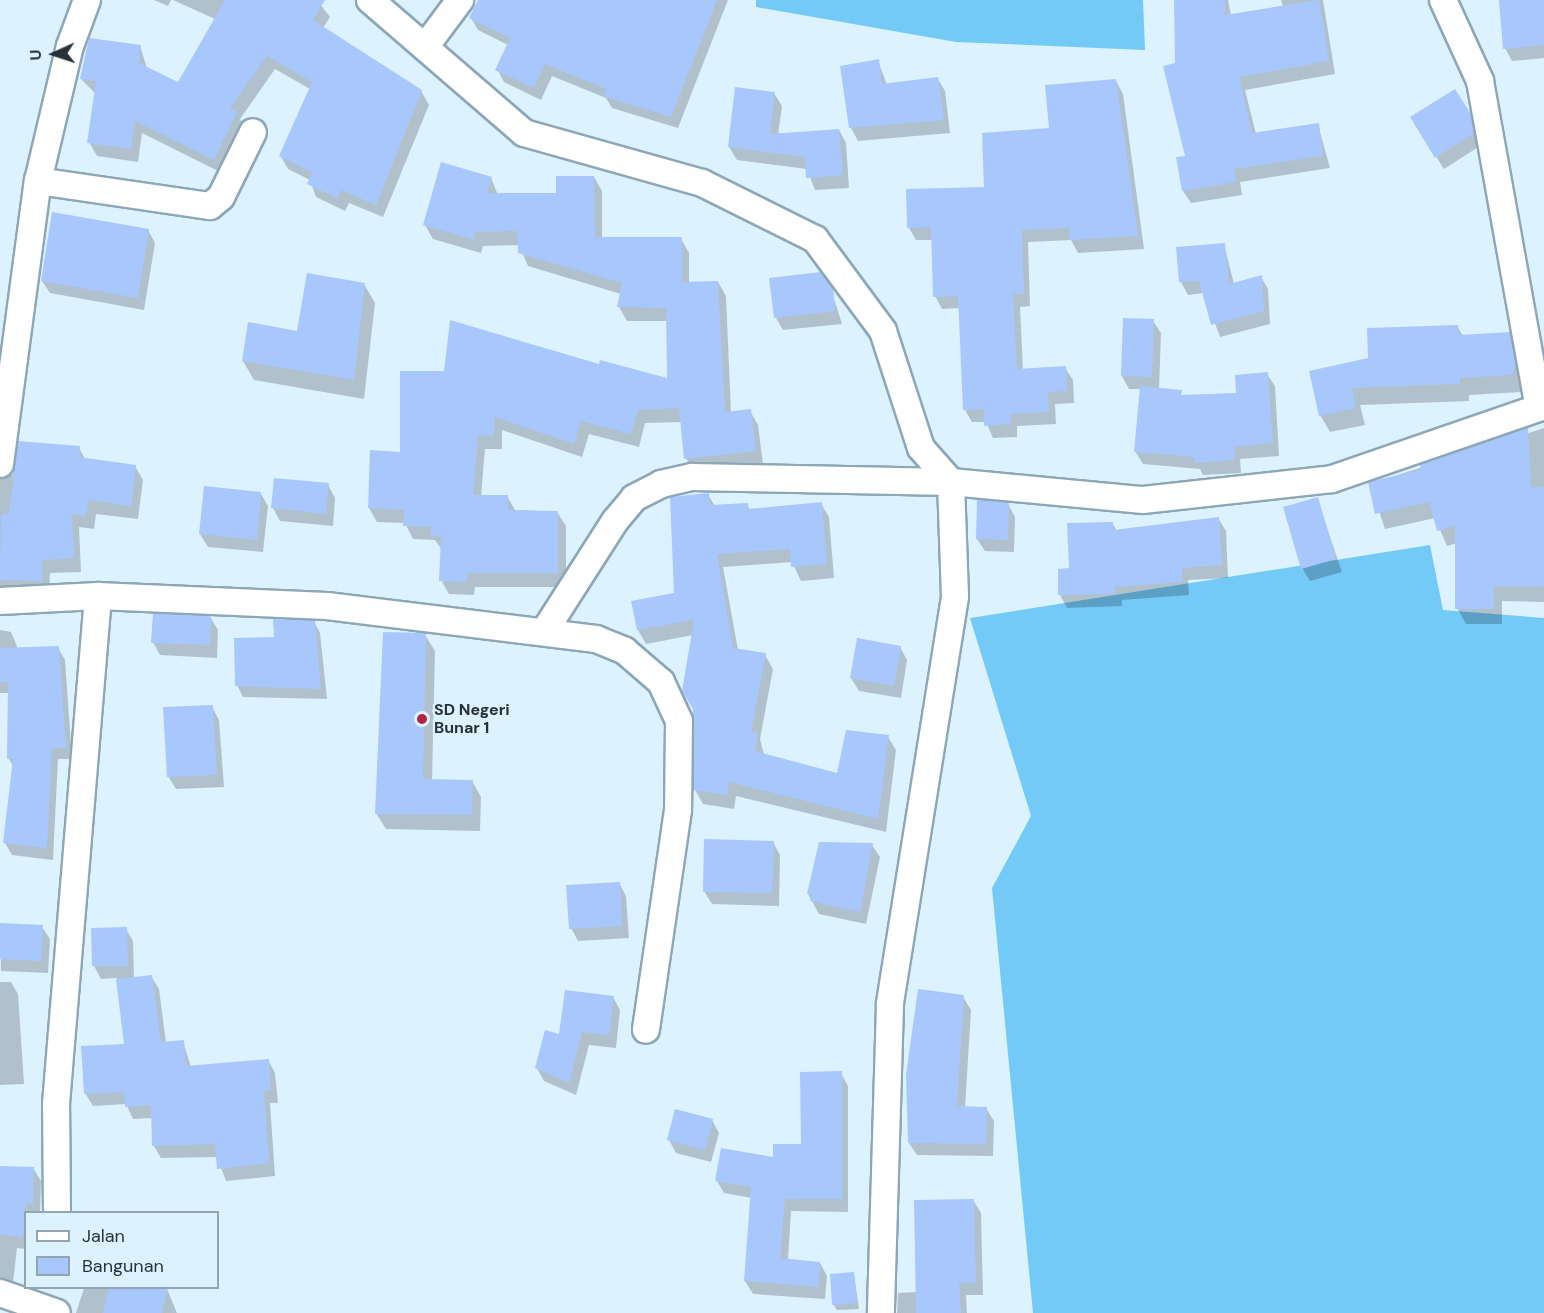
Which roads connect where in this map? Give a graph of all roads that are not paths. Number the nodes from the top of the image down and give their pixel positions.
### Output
1 (87, 0) edge
2 (370, 0) edge
3 (460, 0) edge
4 (1443, 0) edge
5 (425, 46) junction
6 (253, 132) dead end
7 (38, 181) junction
8 (1541, 407) edge
9 (0, 464) edge
10 (951, 482) junction
11 (98, 596) junction
12 (0, 601) edge
13 (544, 632) junction
14 (645, 1030) dead end
15 (57, 1211) edge
16 (0, 1293) edge
17 (57, 1303) edge
18 (881, 1313) edge

1 - 7 street
2 - 5 street
3 - 5 street
4 - 8 street
5 - 10 street
6 - 7 street
7 - 9 street
8 - 10 street
10 - 13 street
10 - 18 street
11 - 12 street
11 - 13 street
11 - 15 street
13 - 14 street
16 - 17 street

